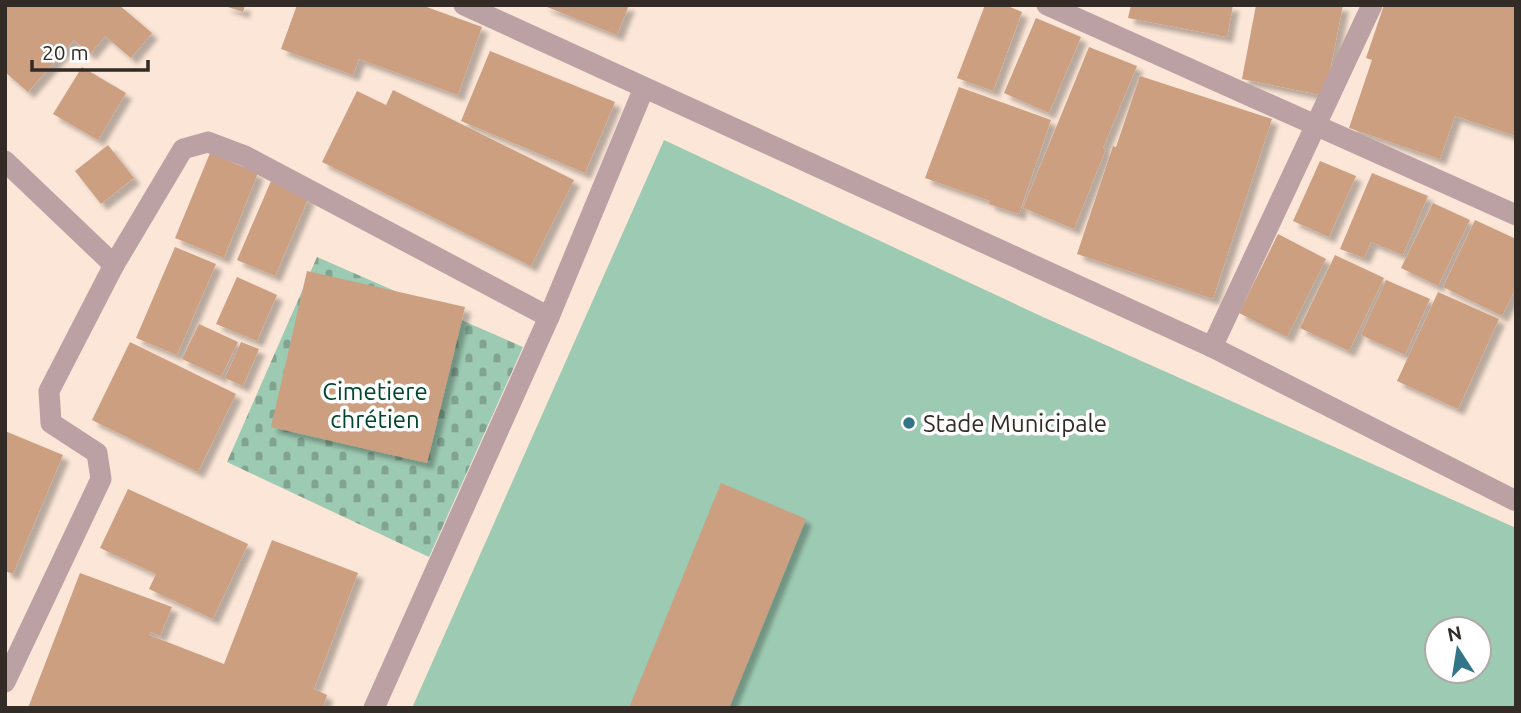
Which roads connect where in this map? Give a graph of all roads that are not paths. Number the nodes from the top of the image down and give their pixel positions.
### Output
1 (464, 5) edge
2 (1047, 5) edge
3 (1372, 5) edge
4 (644, 88) junction
5 (1317, 125) junction
6 (5, 161) edge
7 (1516, 215) edge
8 (114, 265) junction
9 (549, 317) junction
10 (1212, 347) junction
11 (1516, 501) edge
12 (5, 682) edge
13 (374, 708) edge

1 - 4 street
2 - 5 street
3 - 5 street
4 - 9 street
4 - 10 street
5 - 7 street
5 - 10 street
6 - 8 street
8 - 9 street
8 - 12 street
9 - 13 street
10 - 11 street

